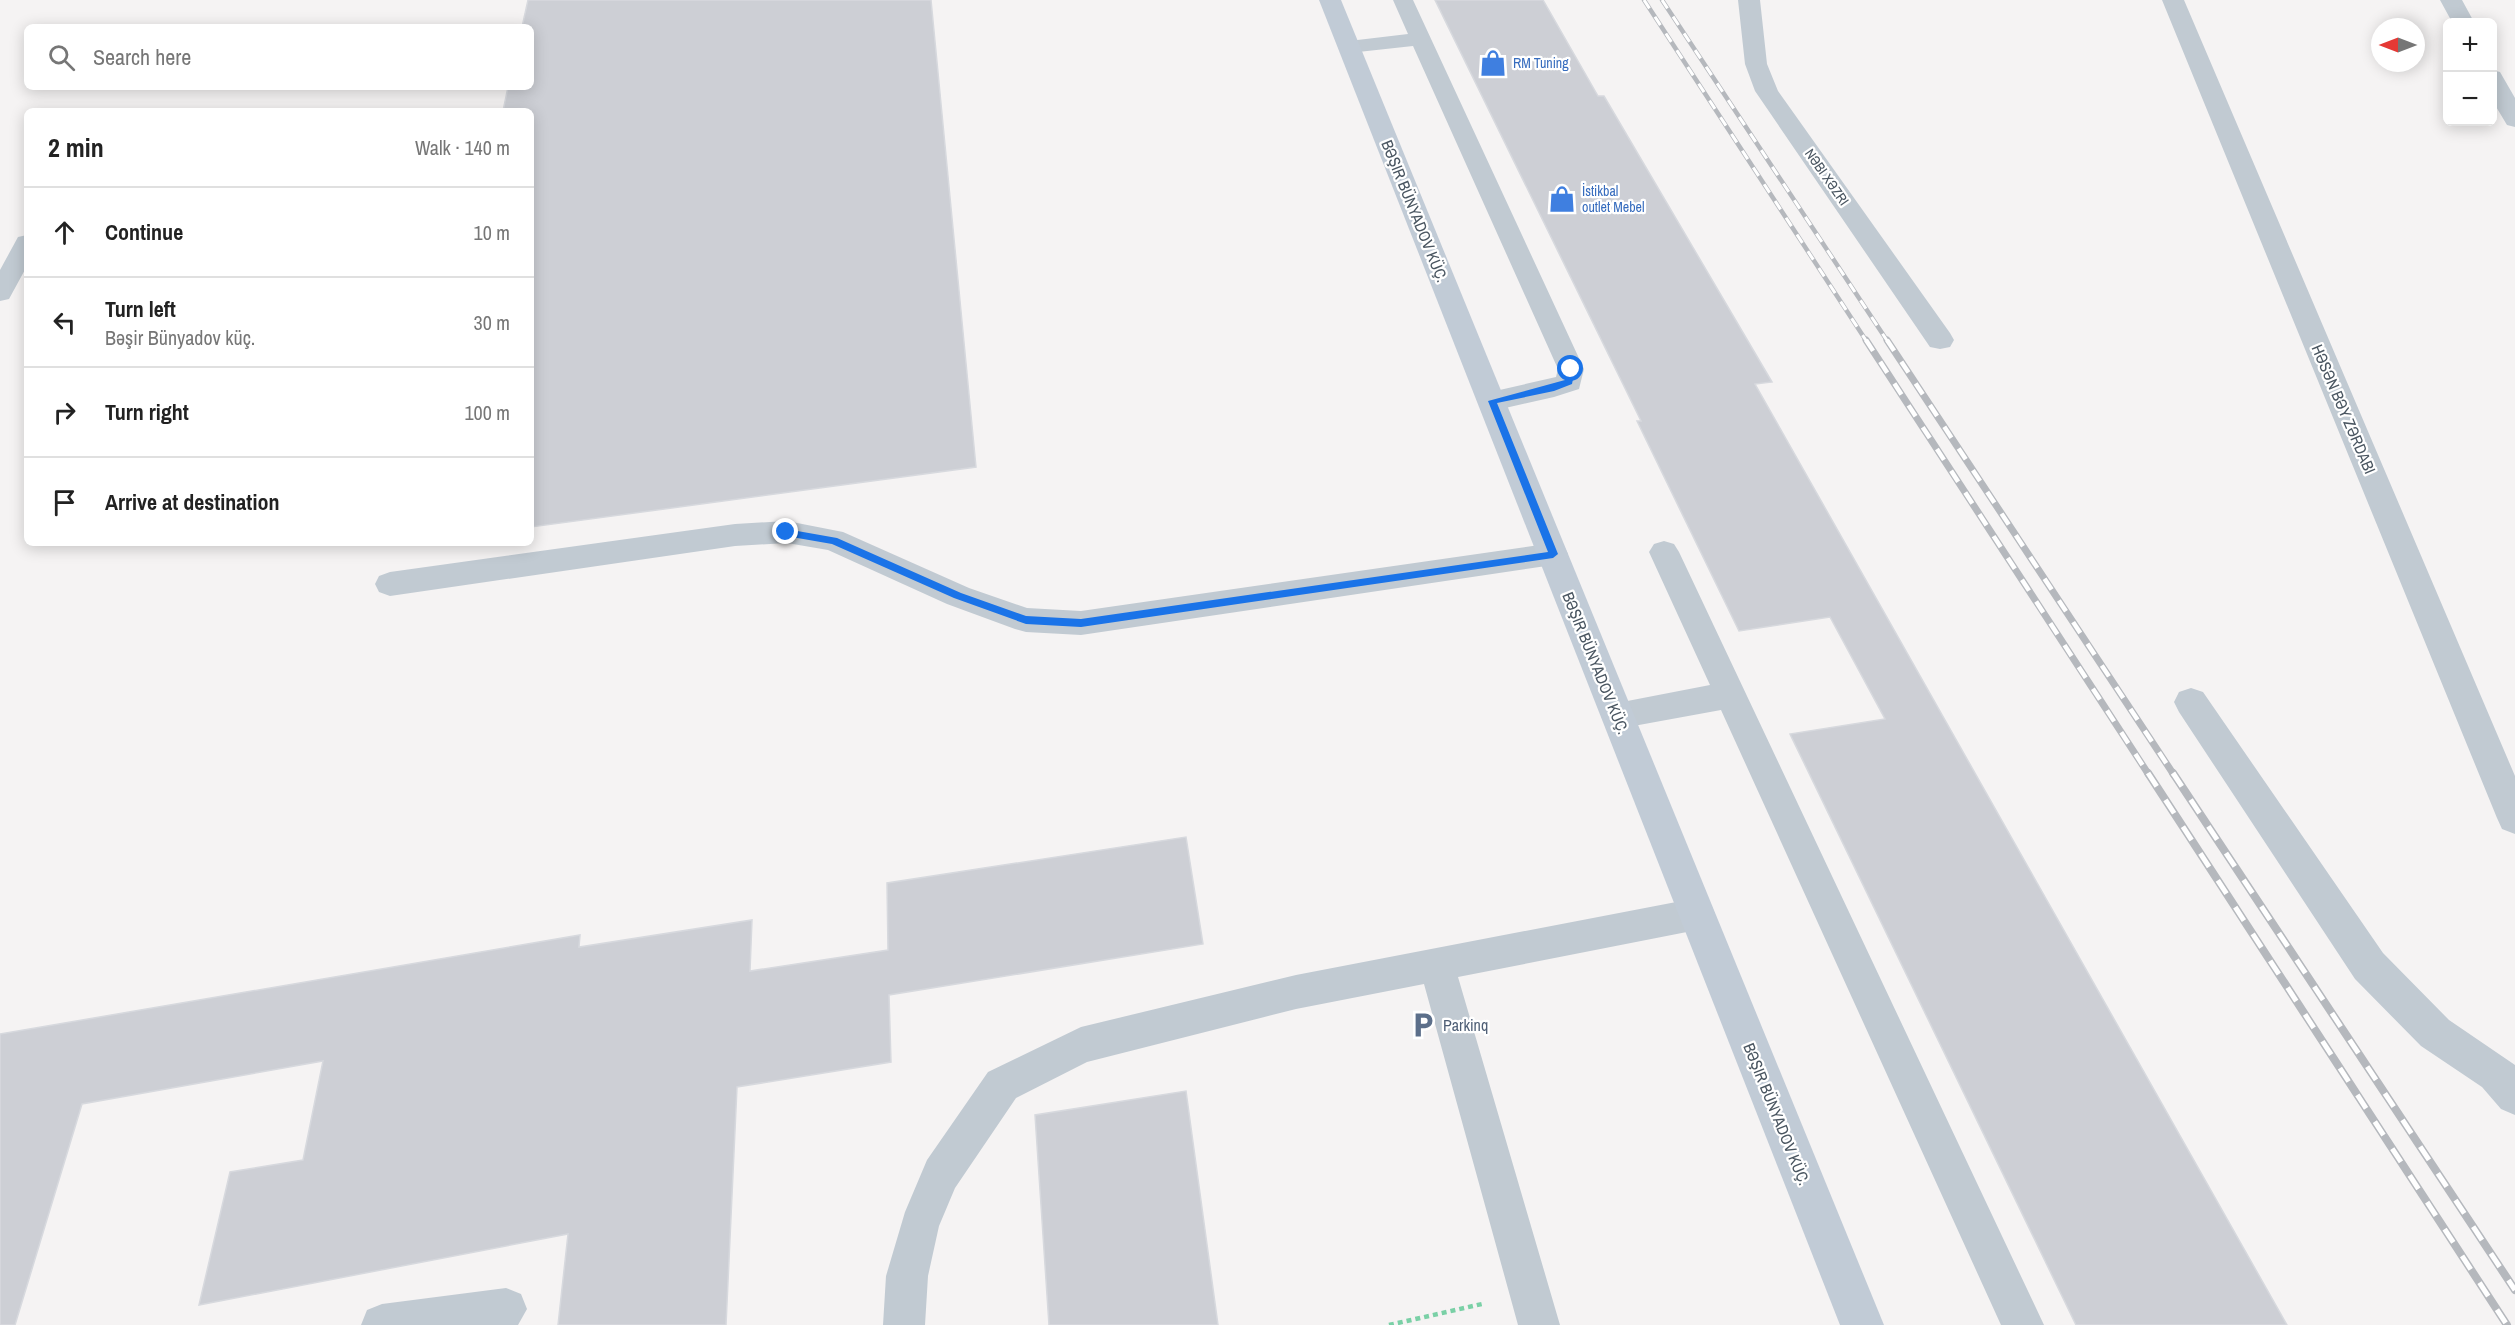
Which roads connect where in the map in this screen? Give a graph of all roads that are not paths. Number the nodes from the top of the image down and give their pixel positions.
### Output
1 (1330, 0) edge
2 (1403, 0) edge
3 (1749, 0) edge
4 (2173, 0) edge
5 (2451, 0) edge
6 (2461, 18) edge
7 (1421, 39) junction
8 (1350, 47) junction
9 (2497, 85) edge
10 (2515, 120) edge
11 (24, 249) edge
12 (0, 293) edge
13 (1940, 340) dead end
14 (1492, 401) junction
15 (1664, 552) dead end
16 (1553, 554) junction
17 (390, 584) dead end
18 (1729, 695) junction
19 (2191, 702) dead end
20 (1617, 716) junction
21 (2515, 818) edge
22 (1697, 914) junction
23 (1436, 963) junction
24 (2509, 1079) edge
25 (506, 1309) dead end
26 (1534, 1309) edge
27 (382, 1325) edge
28 (904, 1325) edge
29 (1862, 1325) edge
30 (2023, 1325) edge

1 - 8 street, BƏŞIR BÜNYADOV KÜÇ.
2 - 7 lane
3 - 13 street, NƏBI XƏZRI
4 - 21 street, HƏSƏN BƏY ZƏRDABI
5 - 6 street
7 - 8 lane
7 - 14 lane
8 - 14 street, BƏŞIR BÜNYADOV KÜÇ.
9 - 10 street
11 - 12 lane
14 - 16 street, BƏŞIR BÜNYADOV KÜÇ.
15 - 18 lane
16 - 17 lane
16 - 20 street, BƏŞIR BÜNYADOV KÜÇ.
18 - 20 lane
18 - 30 lane
19 - 24 street
20 - 22 street, BƏŞIR BÜNYADOV KÜÇ.
22 - 23 lane
22 - 29 street, BƏŞIR BÜNYADOV KÜÇ.
23 - 26 lane
23 - 28 lane
25 - 27 lane

